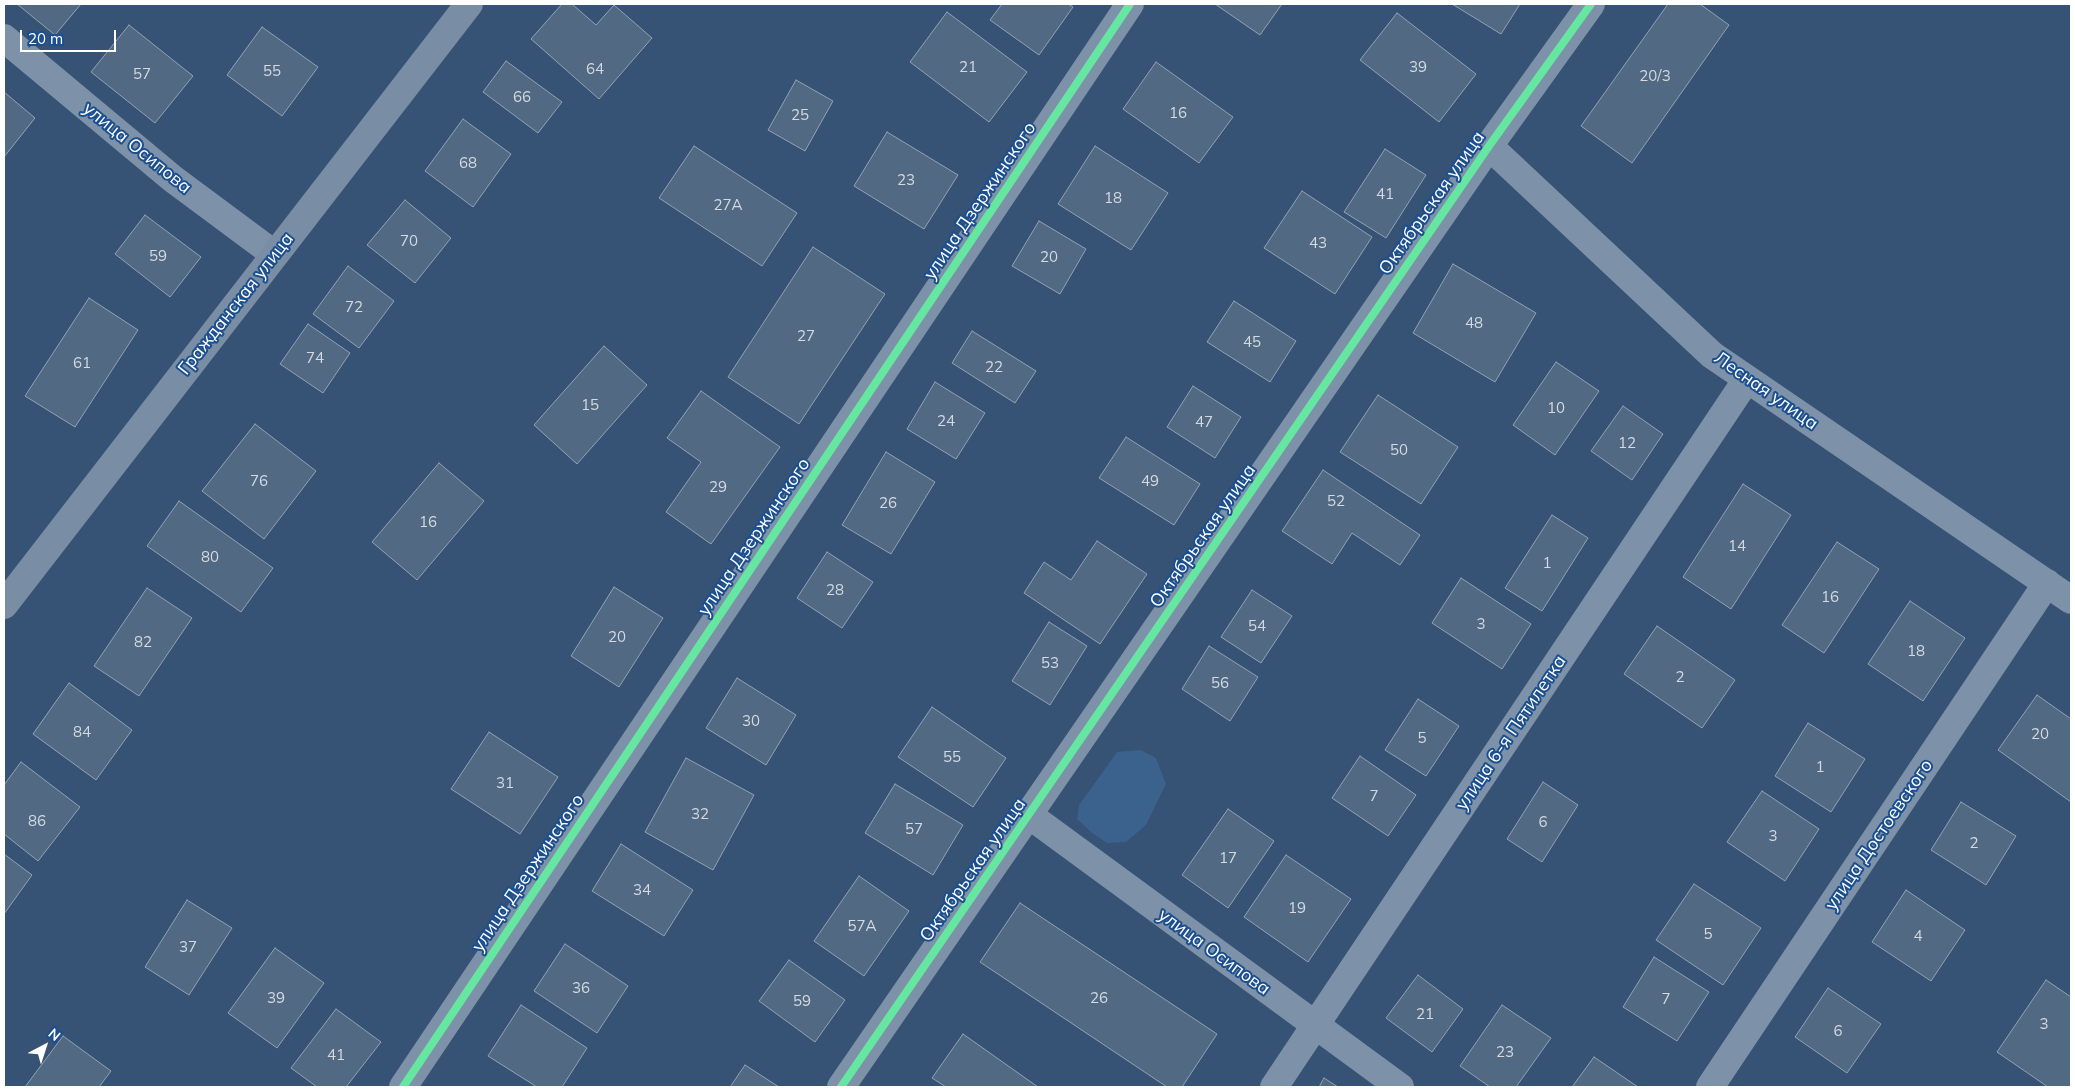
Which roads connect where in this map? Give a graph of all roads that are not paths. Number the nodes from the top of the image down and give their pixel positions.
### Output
1 (469, 4) edge
2 (1130, 4) edge
3 (1590, 4) edge
4 (4, 38) edge
5 (1489, 146) junction
6 (274, 254) junction
7 (1747, 379) junction
8 (2047, 583) junction
9 (2071, 600) edge
10 (4, 605) edge
11 (1029, 815) junction
12 (1315, 1026) junction
13 (403, 1087) edge
14 (841, 1087) edge
15 (1274, 1087) edge
16 (1400, 1087) edge
17 (1710, 1087) edge

1 - 6 street, Гражданская улица
2 - 13 street, улица Дзержинского
3 - 5 street, Октябрьская улица
4 - 6 street, улица Осипова
5 - 7 street, Лесная улица
5 - 11 street, Октябрьская улица
6 - 10 street, Гражданская улица
7 - 8 street, Лесная улица
7 - 12 street, улица 6-я Пятилетка
8 - 9 street, Лесная улица
8 - 17 street, улица Достоевского
11 - 12 street, улица Осипова
11 - 14 street, Октябрьская улица
12 - 15 street, улица 6-я Пятилетка
12 - 16 street, улица Осипова

